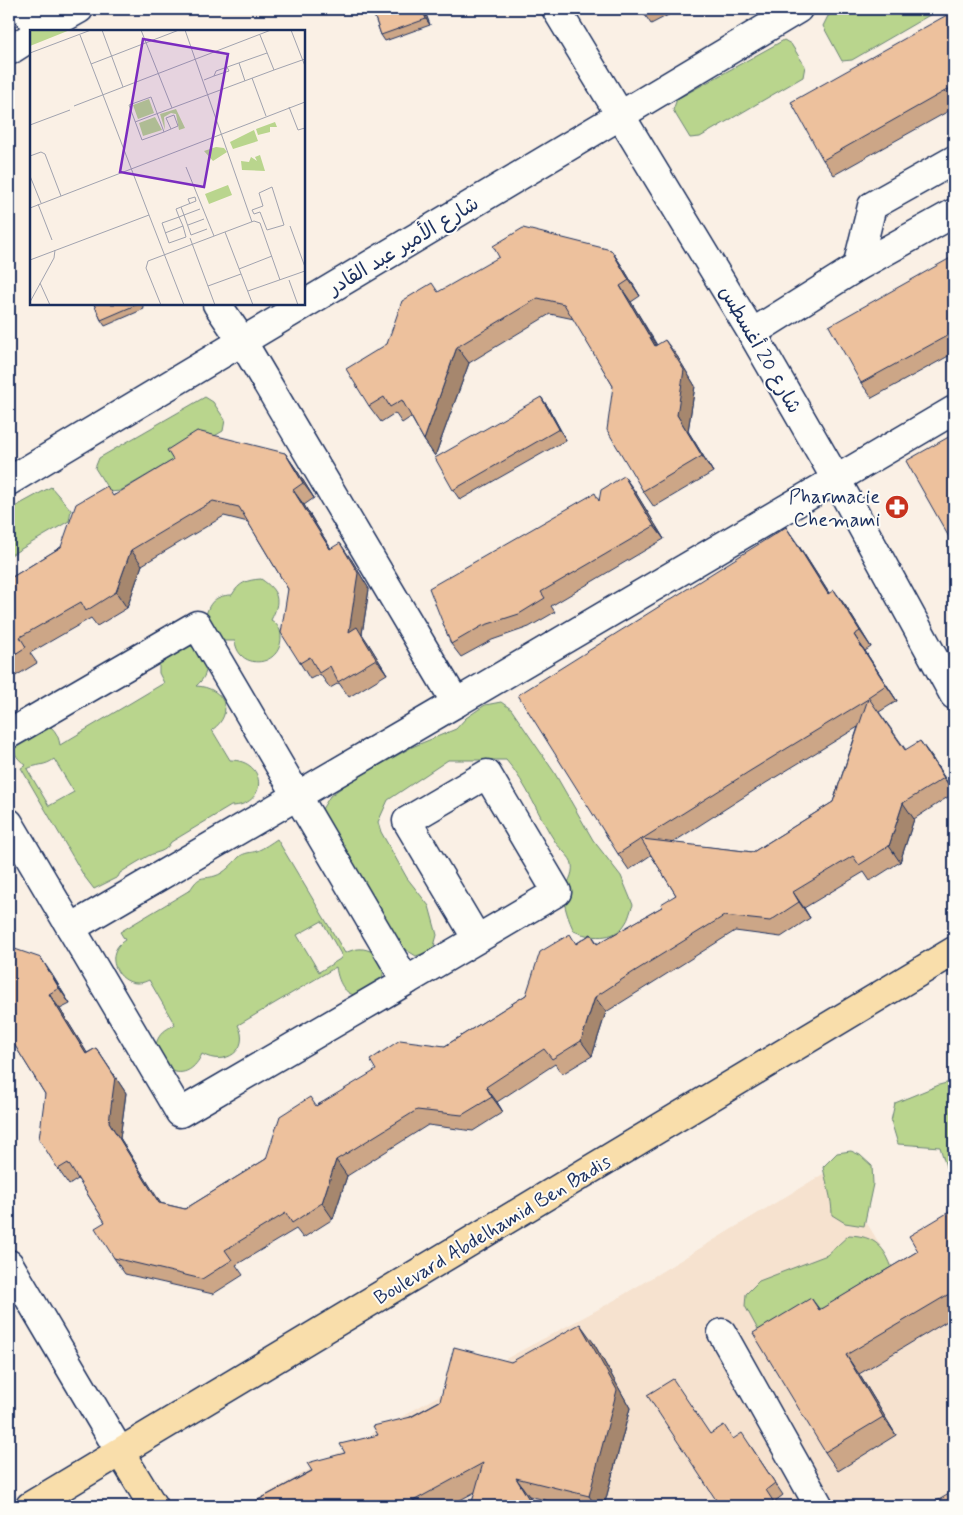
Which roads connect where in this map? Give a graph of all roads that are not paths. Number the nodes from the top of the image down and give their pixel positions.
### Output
1 (25, 9) edge
2 (79, 9) edge
3 (556, 9) edge
4 (798, 9) edge
5 (39, 30) edge
6 (42, 30) edge
7 (30, 38) edge
8 (9, 51) edge
9 (620, 115) junction
10 (954, 160) edge
11 (954, 213) edge
12 (857, 266) junction
13 (305, 304) edge
14 (218, 305) edge
15 (304, 305) edge
16 (752, 333) junction
17 (242, 342) junction
18 (954, 410) edge
19 (836, 479) junction
20 (9, 481) edge
21 (954, 695) edge
22 (456, 703) junction
23 (9, 734) edge
24 (297, 796) junction
25 (9, 823) edge
26 (71, 928) junction
27 (477, 939) junction
28 (954, 951) edge
29 (406, 981) junction
30 (9, 1264) edge
31 (722, 1333) dead end
32 (120, 1452) junction
33 (30, 1506) edge
34 (153, 1506) edge
35 (819, 1506) edge

1 - 5 street
2 - 6 street
3 - 9 street, شارع 20 أغسطس
4 - 9 street, شارع الأمير عبد القادر
7 - 8 street
9 - 13 street, شارع الأمير عبد القادر
9 - 16 street, شارع 20 أغسطس
10 - 12 street
11 - 12 street
12 - 16 street
14 - 17 street
15 - 17 street, شارع الأمير عبد القادر
16 - 19 street, شارع 20 أغسطس
17 - 20 street, شارع الأمير عبد القادر
17 - 22 street
18 - 19 street
19 - 21 street, شارع 20 أغسطس
19 - 22 street
22 - 24 street
23 - 24 street
24 - 26 street
24 - 29 street
25 - 26 street
26 - 29 street
27 - 27 street
27 - 29 street
28 - 32 main road, Boulevard Abdelhamid Ben Badis
30 - 32 street
31 - 35 street
32 - 33 main road, Boulevard Abdelhamid Ben Badis
32 - 34 main road

